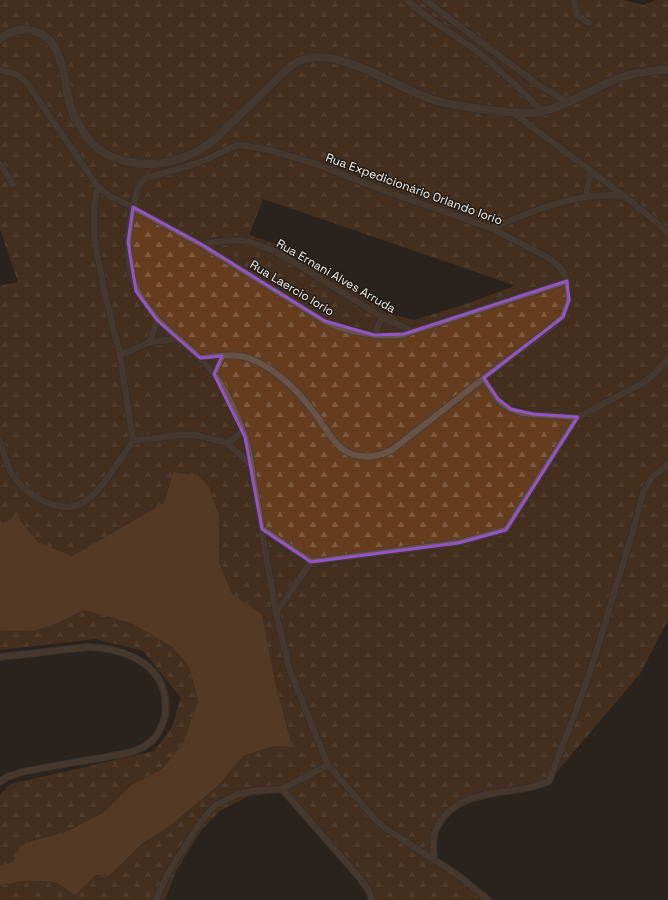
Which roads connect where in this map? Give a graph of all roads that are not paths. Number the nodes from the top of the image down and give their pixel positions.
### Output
1 (408, 0) edge
2 (425, 0) edge
3 (574, 0) edge
4 (589, 23) dead end
5 (0, 39) edge
6 (668, 69) edge
7 (0, 70) edge
8 (567, 102) junction
9 (512, 112) junction
10 (543, 112) junction
11 (0, 164) edge
12 (591, 171) junction
13 (13, 184) dead end
14 (98, 187) junction
15 (623, 195) junction
16 (586, 196) junction
17 (133, 207) junction
18 (491, 228) junction
19 (668, 234) edge
20 (201, 244) junction
21 (567, 280) junction
22 (382, 316) junction
23 (157, 320) junction
24 (412, 331) junction
25 (374, 335) junction
26 (178, 339) junction
27 (150, 342) junction
28 (120, 355) junction
29 (222, 356) junction
30 (200, 358) junction
31 (668, 359) edge
32 (214, 374) junction
33 (484, 378) junction
34 (578, 417) junction
35 (243, 432) junction
36 (0, 440) edge
37 (133, 441) junction
38 (226, 443) junction
39 (668, 464) edge
40 (251, 465) junction
41 (262, 530) junction
42 (310, 562) junction
43 (276, 613) junction
44 (0, 657) edge
45 (328, 765) junction
46 (0, 782) edge
47 (282, 790) junction
48 (434, 859) junction
49 (156, 900) edge
50 (372, 900) edge
51 (488, 900) edge

1 - 10 street
2 - 8 street
3 - 4 street
5 - 9 street
6 - 8 street
7 - 14 street
8 - 10 street
9 - 10 street
9 - 12 street
11 - 13 street
12 - 15 street
12 - 16 street
14 - 17 street, Rua Laercio Iorio
14 - 28 street
15 - 16 street
15 - 19 street
16 - 18 street
17 - 18 street, Rua Expedicionário Orlando Iorio
17 - 20 street, Rua Laercio Iorio
17 - 23 street
18 - 21 street, Rua Expedicionário Orlando Iorio
20 - 22 street, Rua Ernani Alves Arruda
20 - 25 street, Rua Laercio Iorio
21 - 24 street, Rua Laercio Iorio
21 - 33 street
22 - 24 street, Rua Ernani Alves Arruda
22 - 25 street
23 - 26 street
23 - 27 street
24 - 25 street, Rua Laercio Iorio
26 - 27 street
26 - 30 street
27 - 28 street
28 - 37 street
29 - 30 street
29 - 32 street
29 - 33 street
30 - 32 street
31 - 34 street
32 - 35 street
33 - 34 street
34 - 42 street
35 - 38 street
35 - 40 street
36 - 37 street
37 - 38 street
38 - 40 street
39 - 48 street
40 - 41 street
41 - 42 street
41 - 43 street
42 - 43 street
43 - 45 street
44 - 46 street
45 - 47 street
45 - 48 street
47 - 49 street
47 - 50 street
48 - 51 street

